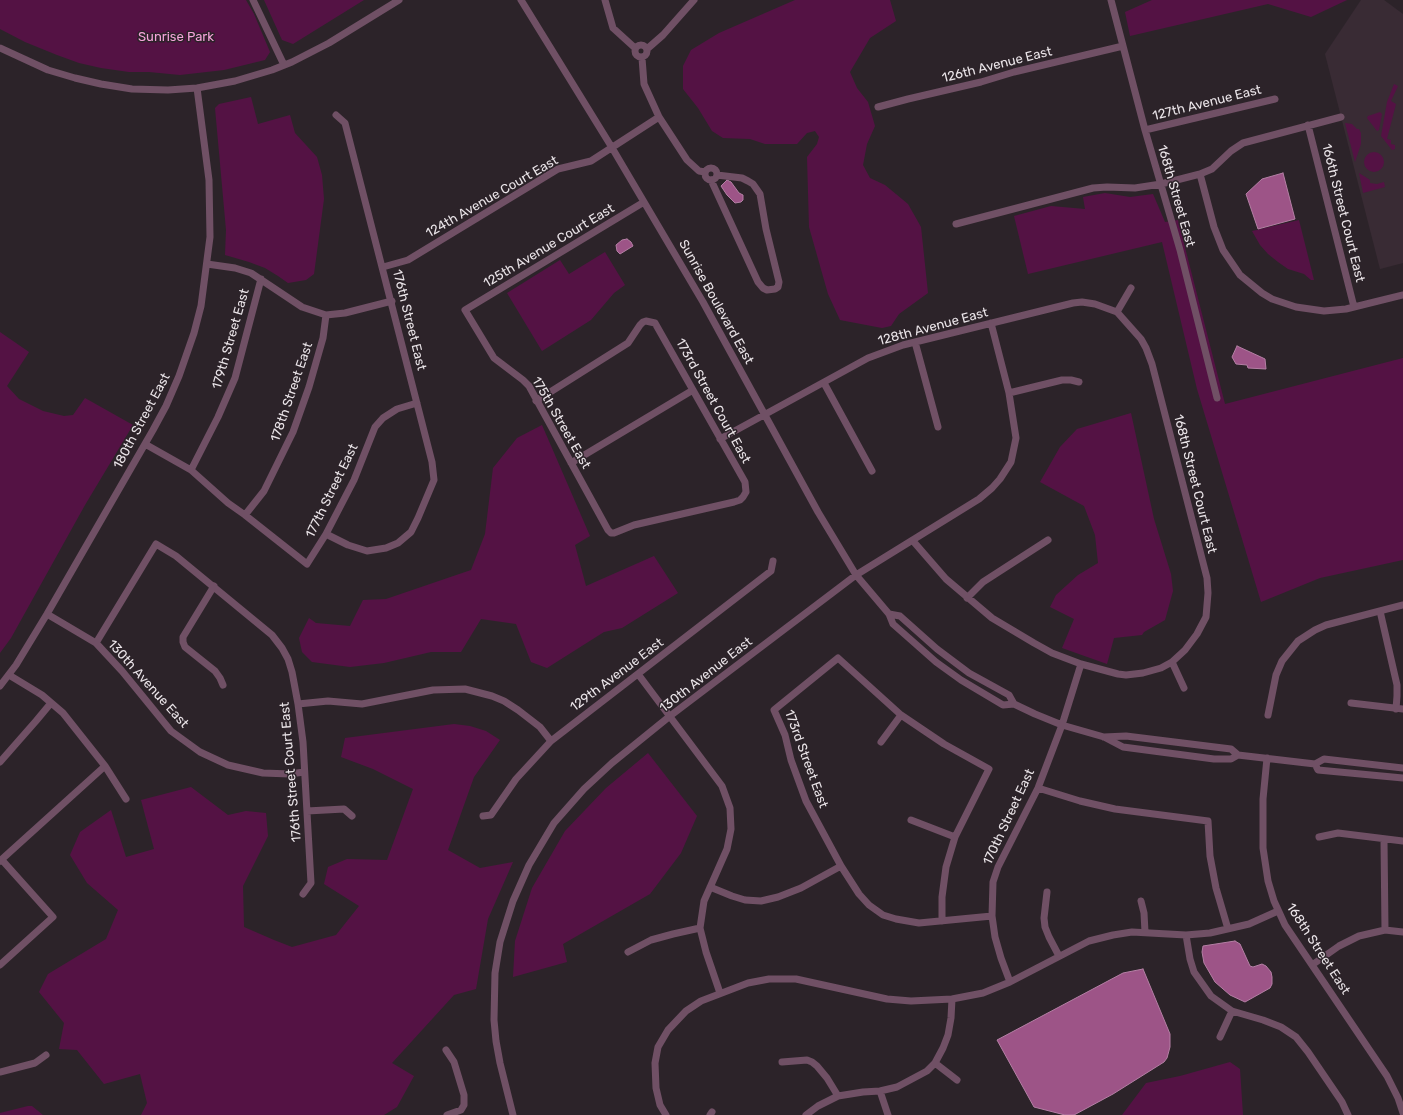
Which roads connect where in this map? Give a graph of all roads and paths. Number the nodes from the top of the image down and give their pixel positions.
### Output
1 (253, 0) edge
2 (399, 0) edge
3 (521, 0) edge
4 (605, 0) edge
5 (694, 0) edge
6 (1111, 0) edge
7 (1123, 46) junction
8 (0, 48) edge
9 (635, 48) junction
10 (647, 49) junction
11 (642, 58) junction
12 (284, 65) junction
13 (197, 88) junction
14 (1275, 99) dead end
15 (878, 108) dead end
16 (336, 115) dead end
17 (659, 117) junction
18 (1341, 117) dead end
19 (1308, 125) junction
20 (1145, 130) junction
21 (611, 146) junction
22 (1200, 174) junction
23 (714, 177) junction
24 (1160, 184) junction
25 (644, 202) junction
26 (956, 224) dead end
27 (207, 264) junction
28 (383, 267) junction
29 (261, 279) junction
30 (1131, 288) dead end
31 (1403, 295) edge
32 (392, 301) junction
33 (1354, 307) junction
34 (465, 310) joint
35 (1116, 312) junction
36 (326, 315) junction
37 (991, 323) junction
38 (915, 342) junction
39 (1078, 382) dead end
40 (824, 383) junction
41 (693, 390) junction
42 (1009, 393) junction
43 (1217, 398) dead end
44 (536, 401) junction
45 (417, 403) junction
46 (765, 415) junction
47 (938, 427) dead end
48 (720, 439) junction
49 (145, 444) junction
50 (571, 463) junction
51 (191, 470) junction
52 (872, 471) dead end
53 (245, 515) junction
54 (614, 533) joint
55 (326, 534) junction
56 (1048, 540) dead end
57 (913, 541) junction
58 (773, 561) dead end
59 (856, 575) junction
60 (214, 586) junction
61 (967, 598) junction
62 (1403, 605) edge
63 (1380, 611) junction
64 (47, 614) junction
65 (889, 614) junction
66 (96, 644) junction
67 (1172, 662) junction
68 (1081, 664) junction
69 (638, 674) junction
70 (9, 675) junction
71 (223, 685) dead end
72 (0, 686) edge
73 (1184, 688) dead end
74 (51, 703) junction
75 (1351, 703) dead end
76 (298, 704) junction
77 (1014, 704) junction
78 (1399, 709) edge
79 (901, 715) junction
80 (1268, 715) dead end
81 (670, 716) junction
82 (1062, 725) junction
83 (1104, 737) junction
84 (551, 741) junction
85 (881, 742) dead end
86 (1238, 755) junction
87 (1267, 758) junction
88 (0, 762) edge
89 (1315, 764) junction
90 (105, 766) junction
91 (1403, 768) edge
92 (304, 772) junction
93 (1403, 778) edge
94 (1038, 788) junction
95 (126, 799) dead end
96 (307, 811) junction
97 (352, 816) dead end
98 (483, 816) dead end
99 (911, 820) dead end
100 (955, 837) junction
101 (1319, 837) dead end
102 (1384, 840) junction
103 (1403, 841) edge
104 (1, 860) edge
105 (841, 866) junction
106 (710, 887) junction
107 (1047, 892) dead end
108 (303, 894) dead end
109 (1141, 901) dead end
110 (1278, 911) junction
111 (992, 916) junction
112 (942, 921) junction
113 (700, 928) junction
114 (1228, 929) junction
115 (1385, 930) junction
116 (1145, 932) junction
117 (1403, 932) edge
118 (1186, 935) junction
119 (628, 952) dead end
120 (1060, 956) junction
121 (0, 965) edge
122 (1312, 965) junction
123 (1010, 982) junction
124 (720, 993) junction
125 (952, 1000) junction
126 (1232, 1011) junction
127 (1220, 1037) dead end
128 (446, 1050) dead end
129 (46, 1054) dead end
130 (782, 1062) dead end
131 (935, 1063) junction
132 (0, 1072) edge
133 (957, 1080) dead end
134 (880, 1091) junction
135 (838, 1096) junction
136 (1403, 1113) edge
137 (447, 1115) edge
138 (512, 1115) edge
139 (666, 1115) edge
140 (806, 1115) edge
141 (888, 1115) edge
142 (1348, 1115) edge

1 - 12 street
2 - 12 street
3 - 21 street, Sunrise Boulevard East
4 - 9 street
5 - 10 street
6 - 7 street, 168th Street East
7 - 15 street, 126th Avenue East
7 - 20 street, 168th Street East
8 - 13 street
9 - 10 street
9 - 11 street
10 - 11 street
11 - 17 street
12 - 13 street
13 - 27 street, 180th Street East
14 - 20 street, 127th Avenue East
16 - 28 street, 176th Street East
17 - 21 street, 124th Avenue Court East
17 - 23 street
18 - 19 street
19 - 22 street
19 - 33 street, 166th Street Court East
20 - 24 street, 168th Street East
21 - 25 street, Sunrise Boulevard East
21 - 28 street, 124th Avenue Court East
22 - 24 street
22 - 33 street
23 - 23 street
24 - 26 street
24 - 43 street, 168th Street East
25 - 34 street, 125th Avenue Court East
25 - 46 street, Sunrise Boulevard East
27 - 29 street
27 - 49 street, 180th Street East
28 - 32 street, 176th Street East
29 - 36 street
29 - 51 street, 179th Street East
30 - 35 street
31 - 33 street
32 - 36 street
32 - 45 street, 176th Street East
34 - 44 street, 175th Street East
35 - 37 street, 128th Avenue East
35 - 67 street, 168th Street Court East
36 - 53 street, 178th Street East
37 - 38 street, 128th Avenue East
37 - 42 street
38 - 40 street, 128th Avenue East
38 - 47 street
39 - 42 street
40 - 46 street, 128th Avenue East
40 - 52 street
41 - 44 street, 173rd Street Court East
41 - 48 street, 173rd Street Court East
41 - 50 street
42 - 57 street, 130th Avenue East
44 - 50 street, 175th Street East
45 - 55 street, 177th Street East
45 - 55 street, 176th Street East
46 - 48 street, 128th Avenue East
46 - 59 street, Sunrise Boulevard East
48 - 54 street, 173rd Street Court East
49 - 51 street
49 - 64 street, 180th Street East
50 - 54 street, 175th Street East
51 - 53 street
53 - 55 street, 177th Street East
56 - 61 street
57 - 59 street, 130th Avenue East
57 - 61 street
58 - 69 street, 129th Avenue East
59 - 65 street, Sunrise Boulevard East
59 - 81 street, 130th Avenue East
60 - 66 street, 176th Street Court East
60 - 71 street
60 - 76 street, 176th Street Court East
61 - 68 street
62 - 63 street
63 - 78 street
63 - 80 street
64 - 66 street, 130th Avenue East
64 - 70 street, 180th Street East
65 - 77 street, Sunrise Boulevard East
65 - 77 street, Sunrise Boulevard East
66 - 92 street, 130th Avenue East
67 - 68 street
67 - 73 street
68 - 82 street, 170th Street East
69 - 81 street
69 - 84 street, 129th Avenue East
70 - 72 street, 180th Street East
70 - 74 street
74 - 88 street
74 - 90 street
75 - 78 street
76 - 84 street
76 - 92 street, 176th Street Court East
77 - 82 street, Sunrise Boulevard East
79 - 85 street
79 - 100 street
79 - 105 street, 173rd Street East
81 - 106 street
81 - 138 street, 130th Avenue East
82 - 83 street, Sunrise Boulevard East
82 - 94 street, 170th Street East
83 - 86 street
83 - 86 street
84 - 98 street, 129th Avenue East
86 - 87 street
87 - 89 street
87 - 110 street, 168th Street East
89 - 91 street
89 - 93 street
90 - 95 street
90 - 104 street
92 - 96 street, 176th Street Court East
94 - 111 street, 170th Street East
94 - 114 street
96 - 97 street
96 - 108 street, 176th Street Court East
99 - 100 street
100 - 112 street
101 - 102 street
102 - 103 street
102 - 115 street
104 - 121 street
105 - 106 street
105 - 112 street
106 - 113 street
107 - 120 street
109 - 116 street
110 - 114 street
110 - 122 street, 168th Street East
111 - 112 street
111 - 123 street, 170th Street East
113 - 119 street
113 - 124 street
114 - 118 street
115 - 117 street
115 - 122 street
116 - 118 street
116 - 120 street
118 - 126 street
120 - 123 street
122 - 136 street, 168th Street East
123 - 125 street
124 - 125 street
124 - 139 street
125 - 131 street
126 - 127 street
126 - 142 street
128 - 137 street
129 - 132 street
130 - 135 street
131 - 133 street
131 - 134 street
134 - 135 street
134 - 141 street
135 - 140 street

